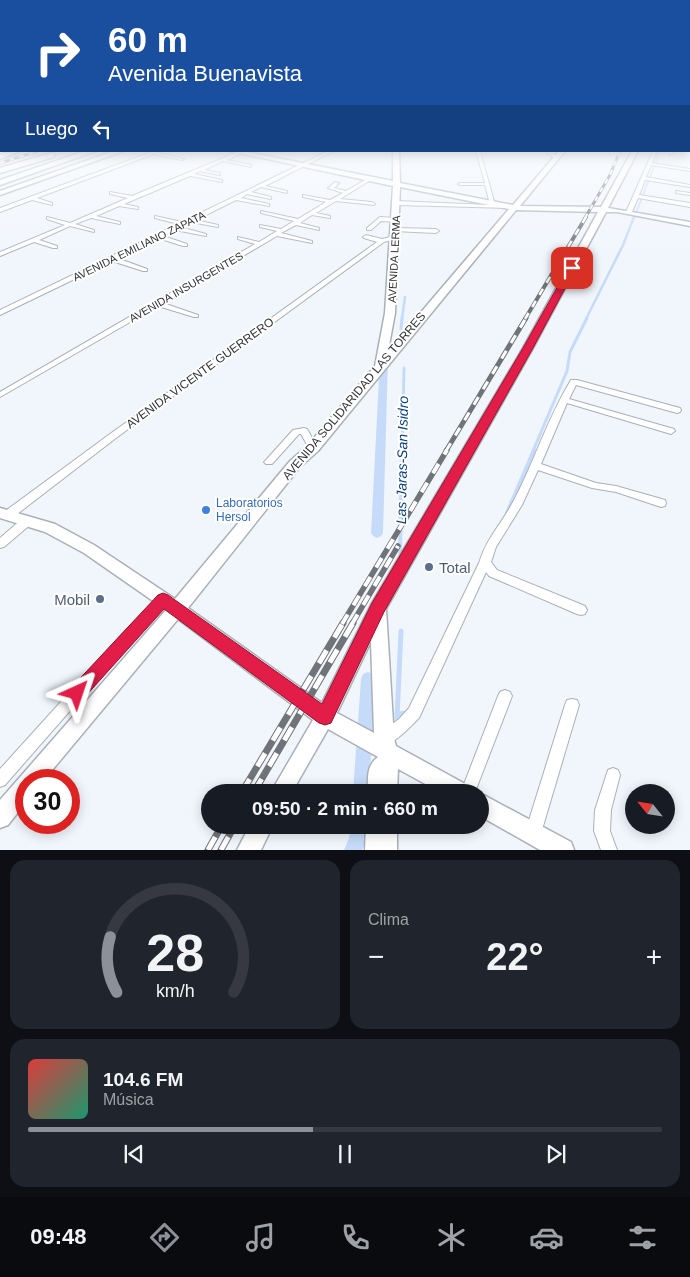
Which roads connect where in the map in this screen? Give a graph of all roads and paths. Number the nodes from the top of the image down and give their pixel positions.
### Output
1 (39, 180) edge
2 (81, 180) edge
3 (176, 180) edge
4 (194, 180) edge
5 (214, 180) edge
6 (274, 180) edge
7 (369, 180) edge
8 (380, 180) edge
9 (399, 180) edge
10 (486, 180) edge
11 (539, 180) edge
12 (619, 180) edge
13 (647, 180) edge
14 (663, 180) edge
15 (200, 181) dead end
16 (220, 181) dead end
17 (337, 184) dead end
18 (400, 184) junction
19 (460, 184) dead end
20 (487, 184) junction
21 (261, 186) junction
22 (690, 186) edge
23 (285, 192) dead end
24 (678, 192) dead end
25 (0, 193) edge
26 (112, 193) dead end
27 (247, 193) junction
28 (348, 193) junction
29 (690, 194) edge
30 (305, 196) dead end
31 (641, 196) junction
32 (31, 198) junction
33 (133, 198) junction
34 (236, 198) junction
35 (269, 198) dead end
36 (334, 201) junction
37 (401, 203) junction
38 (50, 204) dead end
39 (119, 204) junction
40 (372, 204) dead end
41 (267, 205) dead end
42 (492, 205) junction
43 (690, 205) edge
44 (136, 208) dead end
45 (515, 208) junction
46 (0, 210) edge
47 (604, 210) junction
48 (263, 212) dead end
49 (633, 212) junction
50 (312, 214) junction
51 (91, 216) junction
52 (157, 217) dead end
53 (328, 217) dead end
54 (49, 218) dead end
55 (191, 220) junction
56 (396, 220) junction
57 (298, 222) junction
58 (118, 223) dead end
59 (72, 224) junction
60 (183, 224) junction
61 (690, 224) edge
62 (216, 226) dead end
63 (262, 226) dead end
64 (176, 228) junction
65 (317, 229) dead end
66 (369, 229) dead end
67 (92, 231) dead end
68 (436, 231) dead end
69 (280, 232) junction
70 (396, 234) junction
71 (204, 235) dead end
72 (158, 236) junction
73 (366, 237) dead end
74 (240, 238) dead end
75 (34, 240) junction
76 (382, 240) junction
77 (310, 242) dead end
78 (261, 244) junction
79 (185, 245) dead end
80 (55, 247) dead end
81 (0, 254) edge
82 (113, 259) junction
83 (145, 270) dead end
84 (159, 304) junction
85 (0, 313) edge
86 (196, 316) dead end
87 (380, 366) junction
88 (0, 395) edge
89 (565, 400) junction
90 (677, 410) dead end
91 (671, 432) dead end
92 (313, 448) junction
93 (269, 462) dead end
94 (535, 465) junction
95 (661, 503) dead end
96 (4, 514) edge
97 (27, 521) junction
98 (0, 544) edge
99 (485, 563) junction
100 (170, 604) junction
101 (378, 608) junction
102 (581, 610) dead end
103 (505, 696) dead end
104 (572, 705) dead end
105 (325, 717) junction
106 (375, 742) junction
107 (40, 769) edge
108 (613, 775) dead end
109 (0, 780) edge
110 (286, 784) edge
111 (378, 784) edge
112 (385, 784) edge
113 (446, 784) edge
114 (471, 784) edge
115 (15, 799) edge
116 (489, 809) edge
117 (0, 817) edge
118 (533, 833) junction
119 (257, 834) edge
120 (377, 834) edge
121 (386, 834) edge
122 (248, 850) edge
123 (376, 850) edge
124 (386, 850) edge
125 (563, 850) edge
126 (608, 850) edge

1 - 25 main road
2 - 32 street
3 - 33 street
4 - 15 street
5 - 16 street
6 - 21 street, AVENIDA EMILIANO ZAPATA
7 - 28 street, AVENIDA INSURGENTES
8 - 18 main road
9 - 18 main road, AVENIDA LERMA
10 - 20 street
11 - 45 main road, AVENIDA SOLIDARIDAD LAS TORRES
12 - 47 main road
13 - 31 street
14 - 22 street
17 - 28 street
18 - 37 main road, AVENIDA LERMA
18 - 42 main road
19 - 20 street
20 - 42 street
21 - 23 street
21 - 27 street, AVENIDA EMILIANO ZAPATA
24 - 29 street
26 - 33 street
27 - 34 street, AVENIDA EMILIANO ZAPATA
27 - 35 street
28 - 36 street, AVENIDA INSURGENTES
30 - 36 street
31 - 43 street
31 - 49 street
32 - 38 street
32 - 46 street
33 - 39 street
34 - 41 street
34 - 55 street, AVENIDA EMILIANO ZAPATA
36 - 40 street
36 - 50 street, AVENIDA INSURGENTES
37 - 42 street
37 - 56 main road, AVENIDA LERMA
39 - 44 street
39 - 51 street
42 - 45 main road
45 - 47 main road
45 - 87 main road, AVENIDA SOLIDARIDAD LAS TORRES
47 - 49 main road
47 - 101 main road
48 - 57 street
49 - 61 main road
50 - 53 street
50 - 57 street, AVENIDA INSURGENTES
51 - 58 street
51 - 59 street
52 - 60 street
54 - 59 street
55 - 60 street, AVENIDA EMILIANO ZAPATA
55 - 62 street
56 - 66 street
56 - 70 main road, AVENIDA LERMA
57 - 65 street
57 - 69 street, AVENIDA INSURGENTES
59 - 67 street
59 - 75 street
60 - 64 street, AVENIDA EMILIANO ZAPATA
63 - 69 street
64 - 71 street
64 - 72 street, AVENIDA EMILIANO ZAPATA
68 - 70 street, AVENIDA VICENTE GUERRERO
69 - 77 street
69 - 78 street, AVENIDA INSURGENTES
70 - 76 street, AVENIDA VICENTE GUERRERO
70 - 87 main road, AVENIDA LERMA
72 - 79 street
72 - 82 street, AVENIDA EMILIANO ZAPATA
73 - 76 street
74 - 78 street
75 - 80 street
75 - 81 street
76 - 96 street, AVENIDA VICENTE GUERRERO
78 - 84 street, AVENIDA INSURGENTES
82 - 83 street
82 - 85 street, AVENIDA EMILIANO ZAPATA
84 - 86 street
84 - 88 street, AVENIDA INSURGENTES
87 - 92 main road, AVENIDA SOLIDARIDAD LAS TORRES
89 - 90 street
89 - 91 street
89 - 94 street
92 - 93 street
92 - 100 main road, AVENIDA SOLIDARIDAD LAS TORRES
94 - 95 street
94 - 99 street
96 - 97 main road
97 - 98 street
97 - 100 main road
99 - 102 street
99 - 106 street
100 - 105 main road
100 - 107 main road, AVENIDA SOLIDARIDAD LAS TORRES
100 - 109 street
101 - 105 main road
101 - 106 main road
103 - 114 street
104 - 118 street
105 - 106 main road
105 - 110 main road
106 - 111 main road
106 - 112 main road
106 - 113 main road
108 - 126 street
115 - 117 main road
116 - 118 main road
118 - 125 main road
119 - 122 main road
120 - 123 main road
121 - 124 main road

